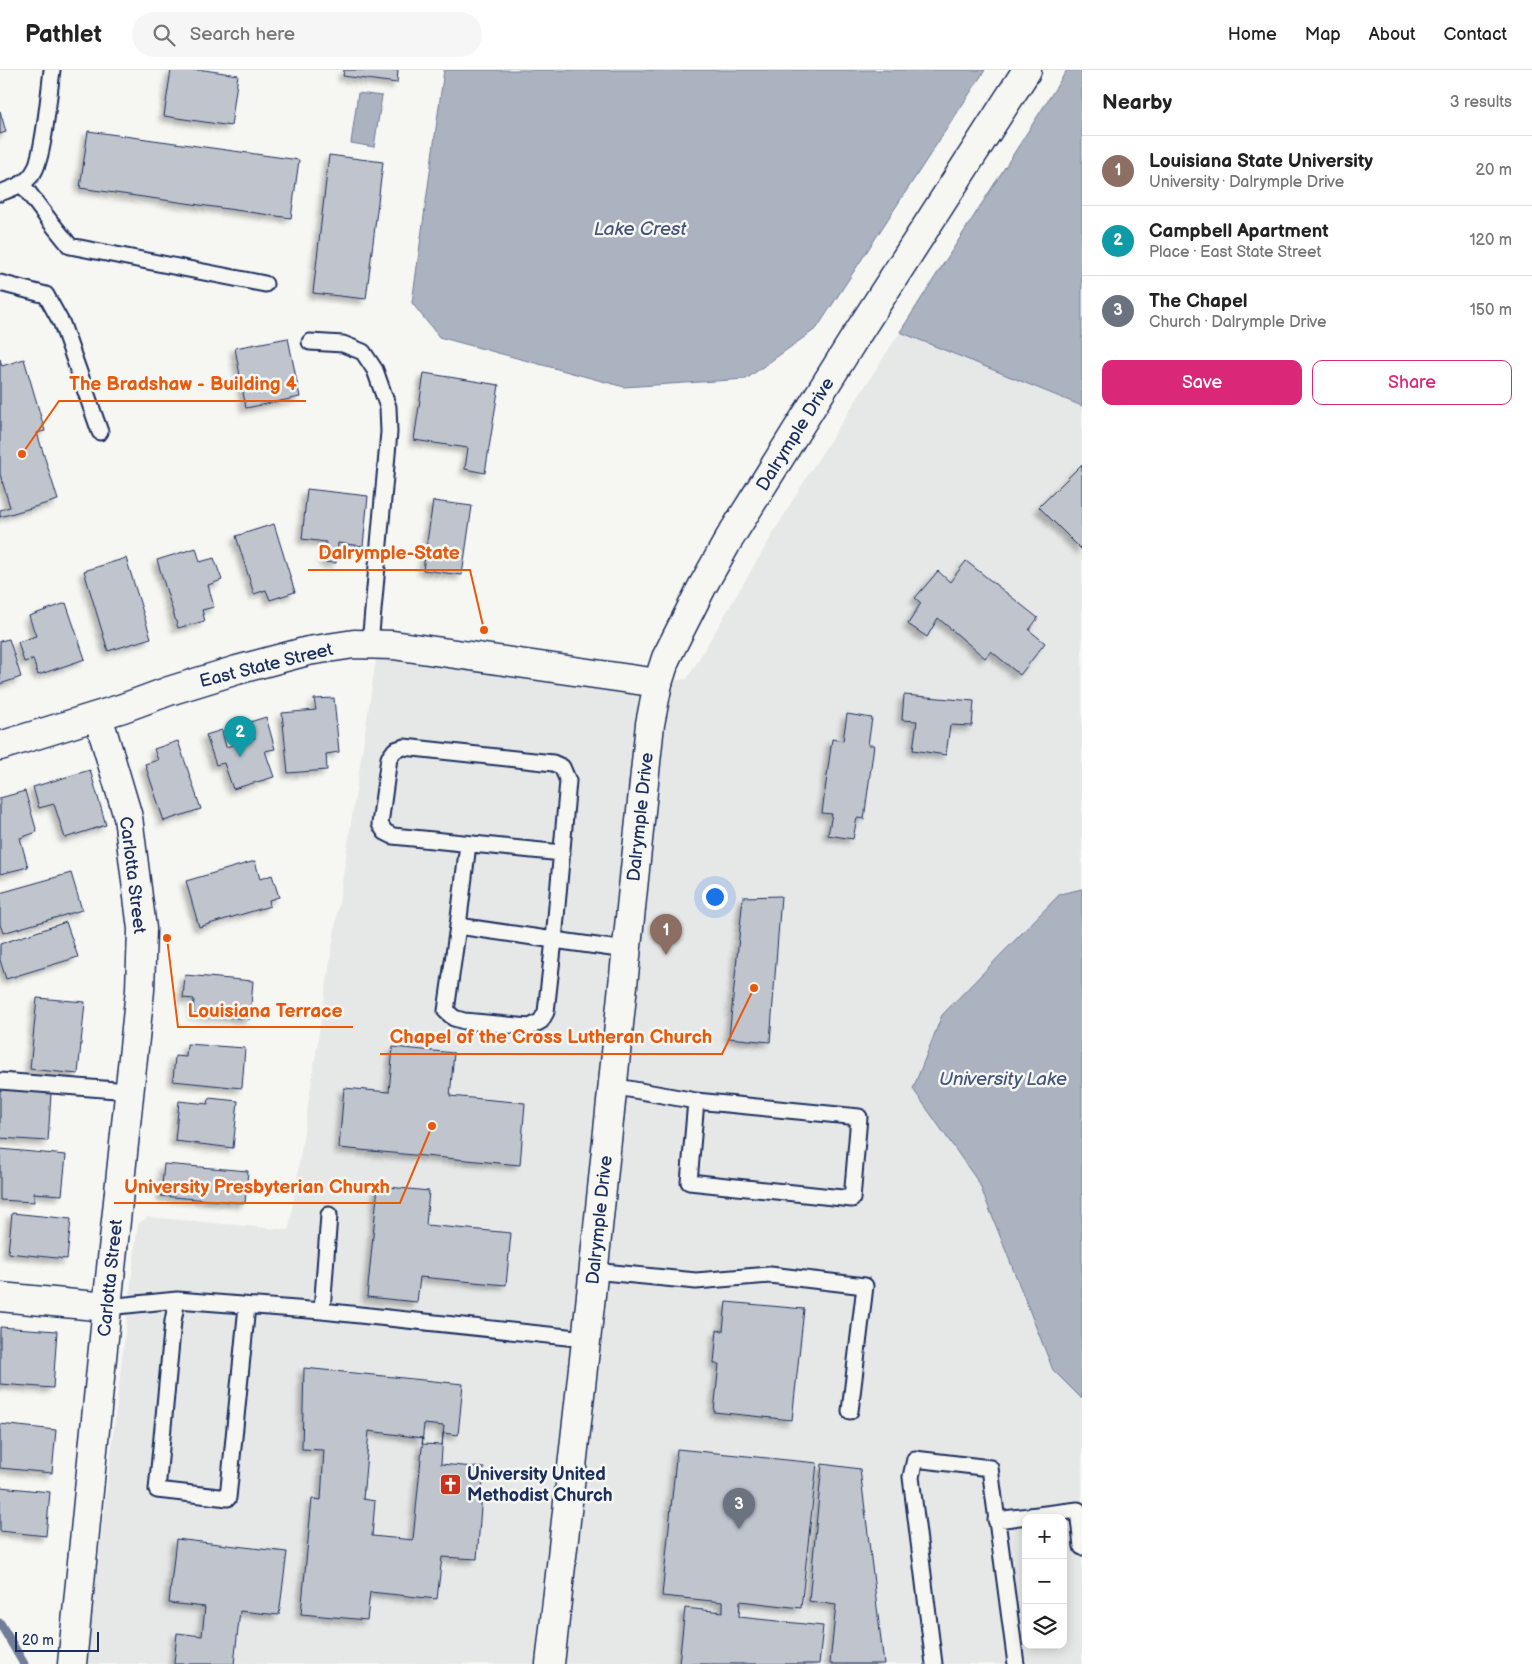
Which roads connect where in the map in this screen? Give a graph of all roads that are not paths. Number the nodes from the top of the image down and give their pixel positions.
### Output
1 (52, 70) edge
2 (1027, 70) edge
3 (22, 184) junction
4 (0, 193) edge
5 (0, 283) edge
6 (265, 284) dead end
7 (310, 342) dead end
8 (100, 432) dead end
9 (370, 644) junction
10 (658, 683) junction
11 (98, 716) junction
12 (0, 746) edge
13 (468, 844) junction
14 (562, 853) junction
15 (458, 926) junction
16 (554, 940) junction
17 (626, 950) junction
18 (0, 1080) edge
19 (612, 1086) junction
20 (129, 1091) junction
21 (696, 1100) junction
22 (328, 1215) dead end
23 (593, 1271) junction
24 (0, 1297) edge
25 (177, 1300) junction
26 (247, 1306) junction
27 (107, 1307) junction
28 (322, 1311) junction
29 (586, 1339) junction
30 (850, 1410) dead end
31 (996, 1520) junction
32 (1082, 1547) edge
33 (72, 1662) edge
34 (550, 1664) edge
35 (934, 1664) edge
36 (1016, 1664) edge

1 - 3 lane
2 - 10 street, Dalrymple Drive
3 - 4 lane
3 - 6 lane
5 - 8 lane
7 - 9 lane
9 - 10 street, East State Street
9 - 11 street, East State Street
10 - 17 street, Dalrymple Drive
11 - 12 street, East State Street
11 - 20 street, Carlotta Street
13 - 14 lane
13 - 14 lane
13 - 15 lane
14 - 16 lane
15 - 16 lane
15 - 16 lane
16 - 17 lane
17 - 19 street, Dalrymple Drive
18 - 20 lane
19 - 21 lane
19 - 23 street, Dalrymple Drive
20 - 27 street, Carlotta Street
21 - 21 lane
22 - 28 lane
23 - 29 street, Dalrymple Drive
23 - 30 lane
24 - 27 street
25 - 26 lane
25 - 26 lane
25 - 27 lane
26 - 28 lane
27 - 33 street, Carlotta Street
28 - 29 lane
29 - 34 street, Dalrymple Drive
31 - 32 lane
31 - 35 lane
31 - 36 lane

